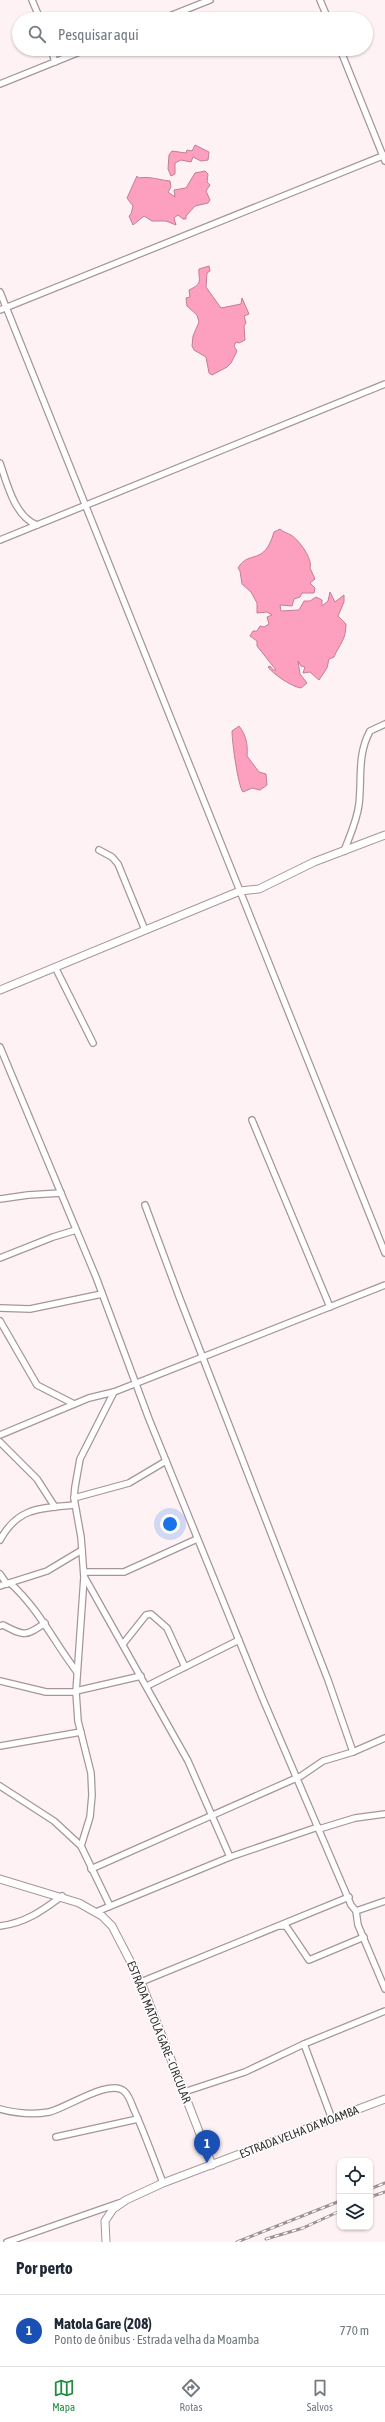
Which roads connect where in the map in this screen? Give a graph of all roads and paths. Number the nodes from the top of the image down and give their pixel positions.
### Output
1 (32, 0) edge
2 (210, 0) edge
3 (320, 0) edge
4 (37, 12) edge
5 (180, 12) edge
6 (325, 12) edge
7 (53, 56) edge
8 (70, 56) edge
9 (343, 56) edge
10 (55, 62) junction
11 (0, 84) edge
12 (384, 158) edge
13 (0, 292) edge
14 (3, 309) edge
15 (385, 384) edge
16 (0, 463) edge
17 (83, 496) junction
18 (87, 504) junction
19 (76, 509) junction
20 (37, 525) junction
21 (0, 540) edge
22 (385, 724) edge
23 (385, 835) edge
24 (99, 850) dead end
25 (344, 851) junction
26 (240, 892) junction
27 (145, 930) junction
28 (55, 967) junction
29 (0, 990) edge
30 (93, 1043) dead end
31 (0, 1047) edge
32 (252, 1120) dead end
33 (61, 1194) junction
34 (0, 1200) edge
35 (146, 1205) dead end
36 (76, 1230) junction
37 (385, 1253) edge
38 (0, 1258) edge
39 (385, 1285) edge
40 (102, 1294) junction
41 (330, 1307) junction
42 (0, 1308) edge
43 (0, 1321) edge
44 (204, 1357) junction
45 (136, 1384) junction
46 (114, 1392) junction
47 (74, 1404) junction
48 (0, 1435) edge
49 (0, 1442) edge
50 (166, 1460) junction
51 (74, 1498) junction
52 (75, 1505) junction
53 (55, 1507) junction
54 (197, 1539) junction
55 (0, 1540) edge
56 (82, 1550) junction
57 (0, 1574) edge
58 (84, 1574) junction
59 (9, 1584) junction
60 (0, 1586) edge
61 (45, 1623) junction
62 (0, 1626) edge
63 (239, 1640) junction
64 (123, 1644) junction
65 (185, 1666) junction
66 (77, 1672) junction
67 (142, 1676) junction
68 (0, 1681) edge
69 (147, 1686) junction
70 (76, 1692) junction
71 (81, 1732) junction
72 (385, 1738) edge
73 (0, 1746) edge
74 (352, 1752) junction
75 (296, 1779) junction
76 (0, 1786) edge
77 (385, 1814) edge
78 (213, 1816) junction
79 (319, 1828) junction
80 (82, 1846) junction
81 (230, 1857) junction
82 (91, 1868) junction
83 (0, 1879) edge
84 (62, 1896) junction
85 (349, 1898) junction
86 (385, 1901) edge
87 (110, 1906) junction
88 (356, 1911) junction
89 (96, 1912) junction
90 (0, 1926) edge
91 (279, 1926) junction
92 (364, 1938) junction
93 (141, 1982) junction
94 (385, 1989) edge
95 (385, 2011) edge
96 (304, 2044) junction
97 (184, 2092) junction
98 (385, 2099) edge
99 (0, 2109) edge
100 (138, 2119) junction
101 (332, 2120) junction
102 (56, 2137) dead end
103 (212, 2165) junction
104 (163, 2183) junction
105 (126, 2200) junction
106 (7, 2242) edge
107 (106, 2242) edge

1 - 4 street
2 - 5 street
3 - 6 street
7 - 10 street
8 - 10 street
9 - 12 street
10 - 11 street
12 - 14 street
13 - 14 street
14 - 17 street
15 - 18 street
16 - 20 street
17 - 18 street
17 - 19 street
18 - 19 street
18 - 26 street
19 - 20 street
20 - 21 street
22 - 25 street
23 - 25 street
24 - 27 street
25 - 26 street
26 - 27 street
26 - 37 street
27 - 28 street
28 - 29 street
28 - 30 street
31 - 33 street
32 - 41 street
33 - 34 street
33 - 36 street
35 - 44 street
36 - 38 street
36 - 40 street
39 - 41 street
40 - 42 street
40 - 45 street
41 - 44 street
43 - 47 street
44 - 45 street
44 - 74 street
45 - 46 street
45 - 50 street
46 - 47 street
46 - 51 street
47 - 48 street
49 - 53 street
50 - 51 street
50 - 54 street
51 - 52 street
52 - 53 street
52 - 56 street
53 - 55 street
54 - 58 street
54 - 63 street
56 - 58 street
56 - 59 street
57 - 59 street
58 - 64 street
58 - 66 street
59 - 60 street
59 - 61 street
61 - 62 street
61 - 66 street
63 - 65 street
63 - 75 street
64 - 65 street
64 - 67 street
65 - 69 street
66 - 70 street
67 - 69 street
67 - 70 street
68 - 70 street
69 - 78 street
70 - 71 street
71 - 73 street
71 - 80 street
72 - 74 street
74 - 75 street
75 - 78 street
75 - 79 street
76 - 80 street
77 - 79 street
78 - 81 street
78 - 82 street
79 - 81 street
79 - 85 street
80 - 82 street
81 - 87 street
82 - 87 street
83 - 84 street, ESTRADA MATOLA GARE - CIRCULAR
84 - 89 street, ESTRADA MATOLA GARE - CIRCULAR
84 - 90 street
85 - 88 street
85 - 91 street
86 - 88 street
87 - 89 street
88 - 92 street
89 - 93 street, ESTRADA MATOLA GARE - CIRCULAR
91 - 92 street
91 - 93 street
92 - 94 street
93 - 97 street, ESTRADA MATOLA GARE - CIRCULAR
95 - 96 street
96 - 97 street
96 - 101 street
97 - 103 street, ESTRADA MATOLA GARE - CIRCULAR
98 - 101 street, ESTRADA VELHA DA MOAMBA
99 - 100 street
100 - 102 street
100 - 104 street
101 - 103 street, ESTRADA VELHA DA MOAMBA
103 - 104 street, ESTRADA VELHA DA MOAMBA
104 - 105 street, ESTRADA VELHA DA MOAMBA
105 - 106 street
105 - 107 street, ESTRADA VELHA DA MOAMBA

